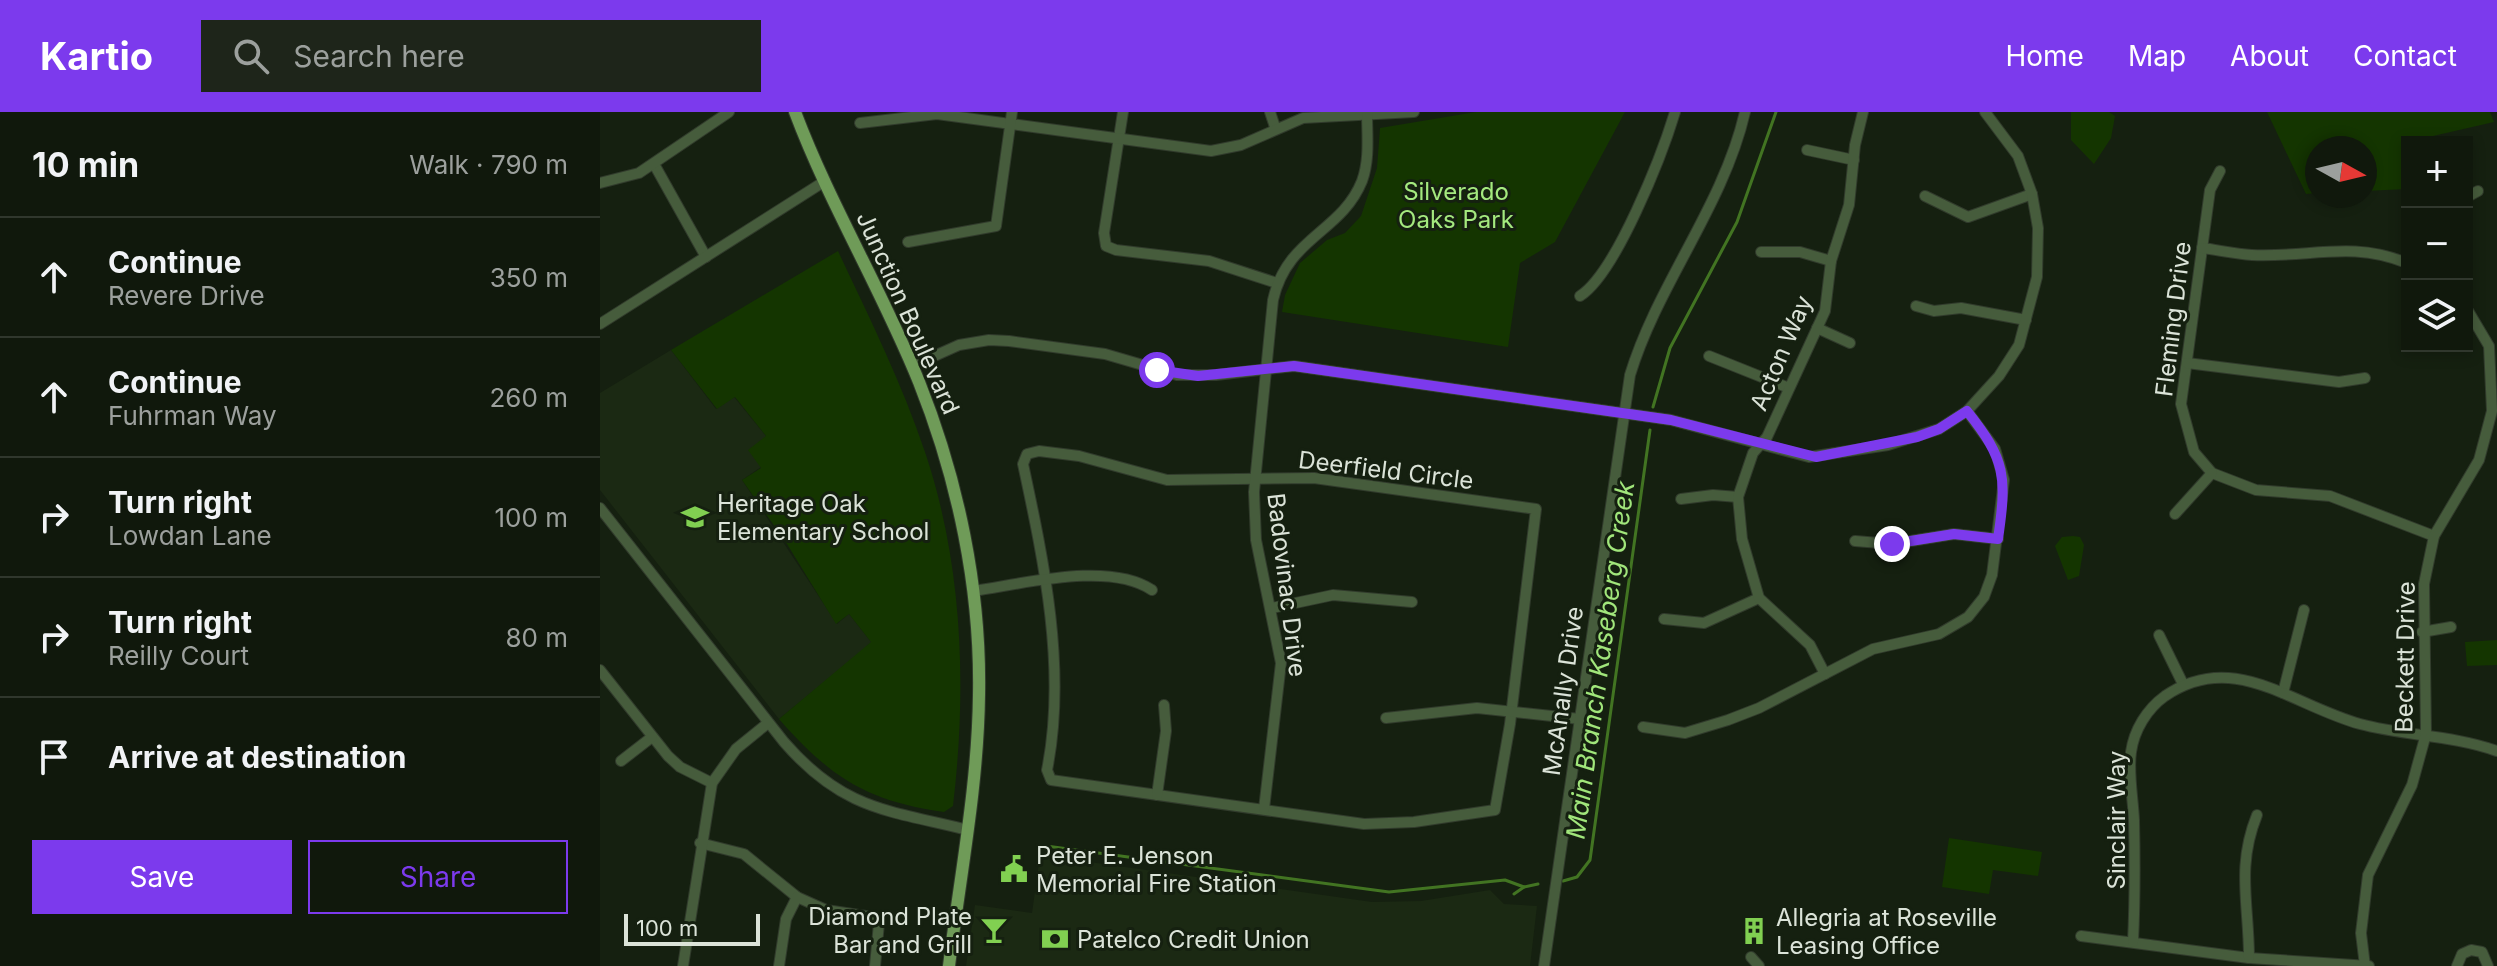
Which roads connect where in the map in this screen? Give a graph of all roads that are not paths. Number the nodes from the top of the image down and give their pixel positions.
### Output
1 (729, 112) edge
2 (795, 112) edge
3 (1123, 112) edge
4 (1270, 112) edge
5 (1414, 112) edge
6 (1675, 112) edge
7 (1745, 112) edge
8 (1863, 112) edge
9 (1985, 112) edge
10 (1367, 114) edge
11 (1011, 118) edge
12 (860, 123) dead end
13 (1275, 127) junction
14 (1119, 140) junction
15 (1807, 150) dead end
16 (1854, 160) junction
17 (654, 164) junction
18 (2220, 171) dead end
19 (825, 181) junction
20 (600, 183) edge
21 (2478, 191) dead end
22 (2032, 194) junction
23 (2473, 194) edge
24 (1925, 196) dead end
25 (908, 242) dead end
26 (2202, 248) junction
27 (1761, 252) dead end
28 (706, 257) junction
29 (1831, 261) junction
30 (2401, 261) edge
31 (1277, 283) junction
32 (1580, 296) dead end
33 (1916, 306) dead end
34 (2473, 317) edge
35 (2026, 320) junction
36 (600, 324) edge
37 (1817, 328) junction
38 (1850, 343) dead end
39 (2493, 345) edge
40 (1709, 356) dead end
41 (2187, 363) junction
42 (912, 366) junction
43 (1265, 367) junction
44 (2365, 378) dead end
45 (1789, 388) junction
46 (1967, 411) junction
47 (1624, 415) junction
48 (1760, 444) junction
49 (2212, 473) junction
50 (1255, 479) junction
51 (1738, 497) junction
52 (1681, 499) dead end
53 (600, 508) edge
54 (2175, 514) dead end
55 (2434, 536) junction
56 (1998, 539) junction
57 (1855, 541) dead end
58 (1045, 582) junction
59 (1152, 590) dead end
60 (973, 591) junction
61 (1759, 598) junction
62 (1412, 602) dead end
63 (1272, 608) junction
64 (2304, 610) dead end
65 (1664, 619) dead end
66 (2451, 627) dead end
67 (2422, 632) junction
68 (2159, 635) dead end
69 (600, 670) edge
70 (1825, 674) junction
71 (2183, 684) junction
72 (2283, 693) junction
73 (1164, 705) dead end
74 (1511, 710) junction
75 (1386, 718) dead end
76 (1580, 719) junction
77 (768, 723) junction
78 (1643, 727) dead end
79 (2426, 734) junction
80 (652, 737) junction
81 (2497, 751) edge
82 (621, 761) dead end
83 (712, 783) junction
84 (1157, 795) junction
85 (1264, 809) junction
86 (2257, 815) dead end
87 (968, 830) junction
88 (700, 843) junction
89 (797, 897) junction
90 (2081, 936) dead end
91 (2133, 942) junction
92 (2249, 958) junction
93 (1751, 961) edge
94 (683, 966) edge
95 (779, 966) edge
96 (875, 966) edge
97 (949, 966) edge
98 (1544, 966) edge
99 (1759, 966) edge
100 (2367, 966) edge
101 (2457, 966) edge
102 (2488, 966) edge

1 - 17 street
2 - 19 main road, Junction Boulevard
3 - 14 street
4 - 13 street
5 - 10 street
6 - 32 street
7 - 47 street, McAnally Drive
8 - 16 street, Acton Way
9 - 22 street
10 - 13 street
10 - 31 street, Badovinac Drive
11 - 12 street
11 - 14 street
11 - 25 street
13 - 14 street
14 - 31 street
15 - 16 street
16 - 29 street, Acton Way
17 - 20 street
17 - 28 street
18 - 26 street, Fleming Drive
19 - 28 street
19 - 42 main road, Junction Boulevard
21 - 23 street
22 - 24 street
22 - 35 street
26 - 30 street
26 - 41 street, Fleming Drive
27 - 29 street
28 - 36 street
29 - 37 street, Acton Way
31 - 43 street, Badovinac Drive
33 - 35 street
34 - 39 street, Beckett Drive
35 - 46 street
37 - 38 street
37 - 45 street, Acton Way
39 - 55 street, Beckett Drive
40 - 45 street
41 - 44 street
41 - 49 street, Fleming Drive
42 - 43 street
42 - 60 main road, Junction Boulevard
43 - 47 street
43 - 50 street, Badovinac Drive
45 - 48 street, Acton Way
46 - 48 street
46 - 56 street
47 - 48 street
47 - 76 street, McAnally Drive
48 - 51 street, Acton Way
49 - 54 street
49 - 55 street
50 - 58 street, Deerfield Circle
50 - 63 street, Badovinac Drive
50 - 74 street, Deerfield Circle
51 - 52 street
51 - 61 street, Acton Way
53 - 77 street
55 - 67 street, Beckett Drive
56 - 57 street
56 - 70 street
58 - 59 street
58 - 60 street
58 - 84 street, Deerfield Circle
60 - 87 main road, Junction Boulevard
61 - 65 street
61 - 70 street
62 - 63 street
63 - 85 street, Badovinac Drive
64 - 72 street
66 - 67 street
67 - 79 street, Beckett Drive
68 - 71 street
69 - 80 street
70 - 78 street
71 - 72 street, Sinclair Way
71 - 91 street, Sinclair Way
72 - 79 street, Sinclair Way
73 - 84 street
74 - 75 street
74 - 76 street
74 - 85 street, Deerfield Circle
76 - 98 street, McAnally Drive
77 - 83 street
77 - 87 street
79 - 81 street, Sinclair Way
79 - 100 street, Beckett Drive
80 - 82 street
80 - 83 street
83 - 88 street
84 - 85 street, Deerfield Circle
86 - 92 street
87 - 97 main road, Junction Boulevard
88 - 89 street
88 - 94 street
89 - 95 street
89 - 96 street
90 - 91 street
91 - 92 street
92 - 100 street
93 - 99 street
101 - 102 street

